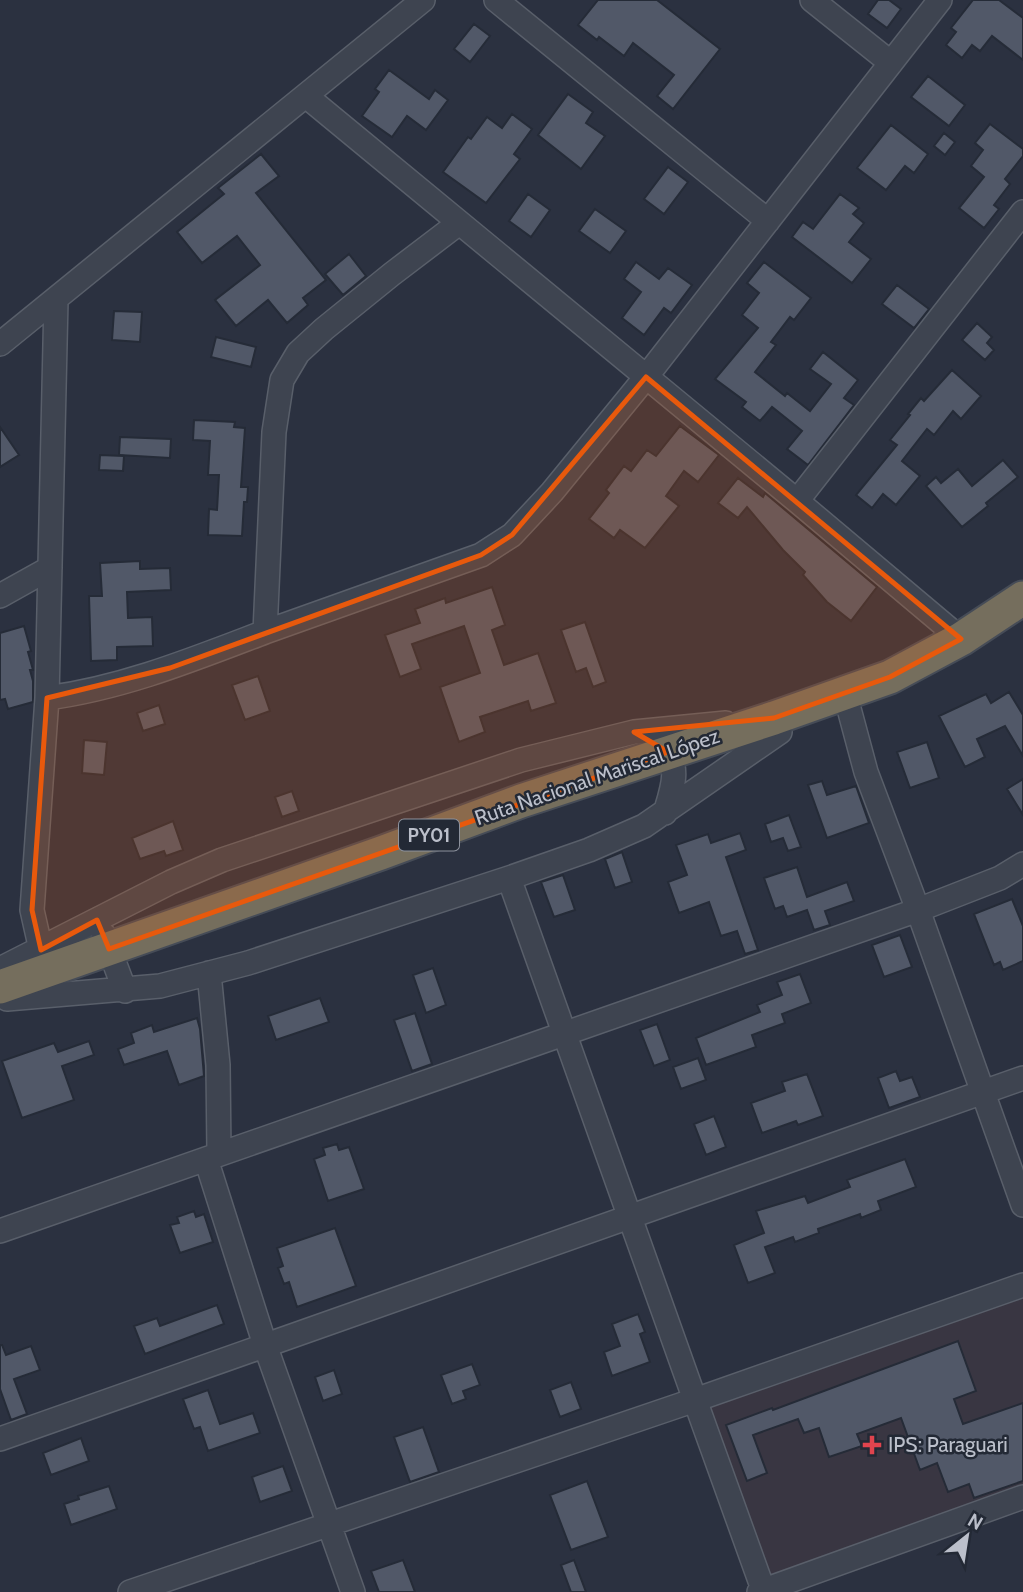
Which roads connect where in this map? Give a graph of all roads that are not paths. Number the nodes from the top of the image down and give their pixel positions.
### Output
1 (424, 0) edge
2 (496, 0) edge
3 (812, 0) edge
4 (940, 0) edge
5 (891, 63) junction
6 (306, 96) junction
7 (1023, 212) edge
8 (768, 221) junction
9 (459, 223) junction
10 (56, 300) junction
11 (0, 344) edge
12 (646, 377) junction
13 (797, 501) junction
14 (50, 568) junction
15 (0, 596) edge
16 (1023, 598) edge
17 (1023, 621) edge
18 (265, 632) junction
19 (961, 639) junction
20 (47, 698) junction
21 (848, 705) junction
22 (777, 725) junction
23 (634, 732) junction
24 (671, 758) junction
25 (665, 813) junction
26 (1023, 864) edge
27 (509, 878) junction
28 (918, 910) junction
29 (41, 950) junction
30 (112, 955) junction
31 (209, 973) junction
32 (2, 989) edge
33 (564, 1034) junction
34 (1023, 1078) edge
35 (982, 1092) junction
36 (213, 1156) junction
37 (1023, 1205) edge
38 (630, 1216) junction
39 (0, 1231) edge
40 (1023, 1285) edge
41 (265, 1345) junction
42 (695, 1400) junction
43 (0, 1438) edge
44 (1023, 1497) edge
45 (329, 1524) junction
46 (130, 1592) edge
47 (353, 1592) edge
48 (762, 1592) edge

1 - 6 street
2 - 8 street
3 - 5 street
4 - 5 street
5 - 8 street
6 - 9 street
6 - 10 street
7 - 13 street
8 - 12 street
9 - 12 street
9 - 18 street
10 - 11 street
10 - 14 street
12 - 13 street
12 - 18 street
13 - 19 street
14 - 15 street
14 - 20 street
16 - 19 highway, Ruta Nacional Mariscal López / PY01
17 - 21 highway, Ruta Nacional Mariscal López / PY01
18 - 20 street
19 - 22 highway, Ruta Nacional Mariscal López / PY01
20 - 29 street
21 - 22 highway, Ruta Nacional Mariscal López / PY01
21 - 28 street
22 - 23 street
22 - 24 highway, Ruta Nacional Mariscal López / PY01
22 - 25 street
23 - 24 street
23 - 30 street
24 - 25 street
24 - 30 highway, Ruta Nacional Mariscal López / PY01
25 - 27 street
26 - 28 street
27 - 31 street
27 - 33 street
28 - 33 street
28 - 35 street
29 - 30 street
29 - 32 street
30 - 31 street
30 - 32 highway, Ruta Nacional Mariscal López / PY01
31 - 36 street
33 - 36 street
33 - 38 street
34 - 35 street
35 - 37 street
35 - 38 street
36 - 39 street
36 - 41 street
38 - 41 street
38 - 42 street
40 - 42 street
41 - 43 street
41 - 45 street
42 - 45 street
42 - 48 street
44 - 48 street
45 - 46 street
45 - 47 street

